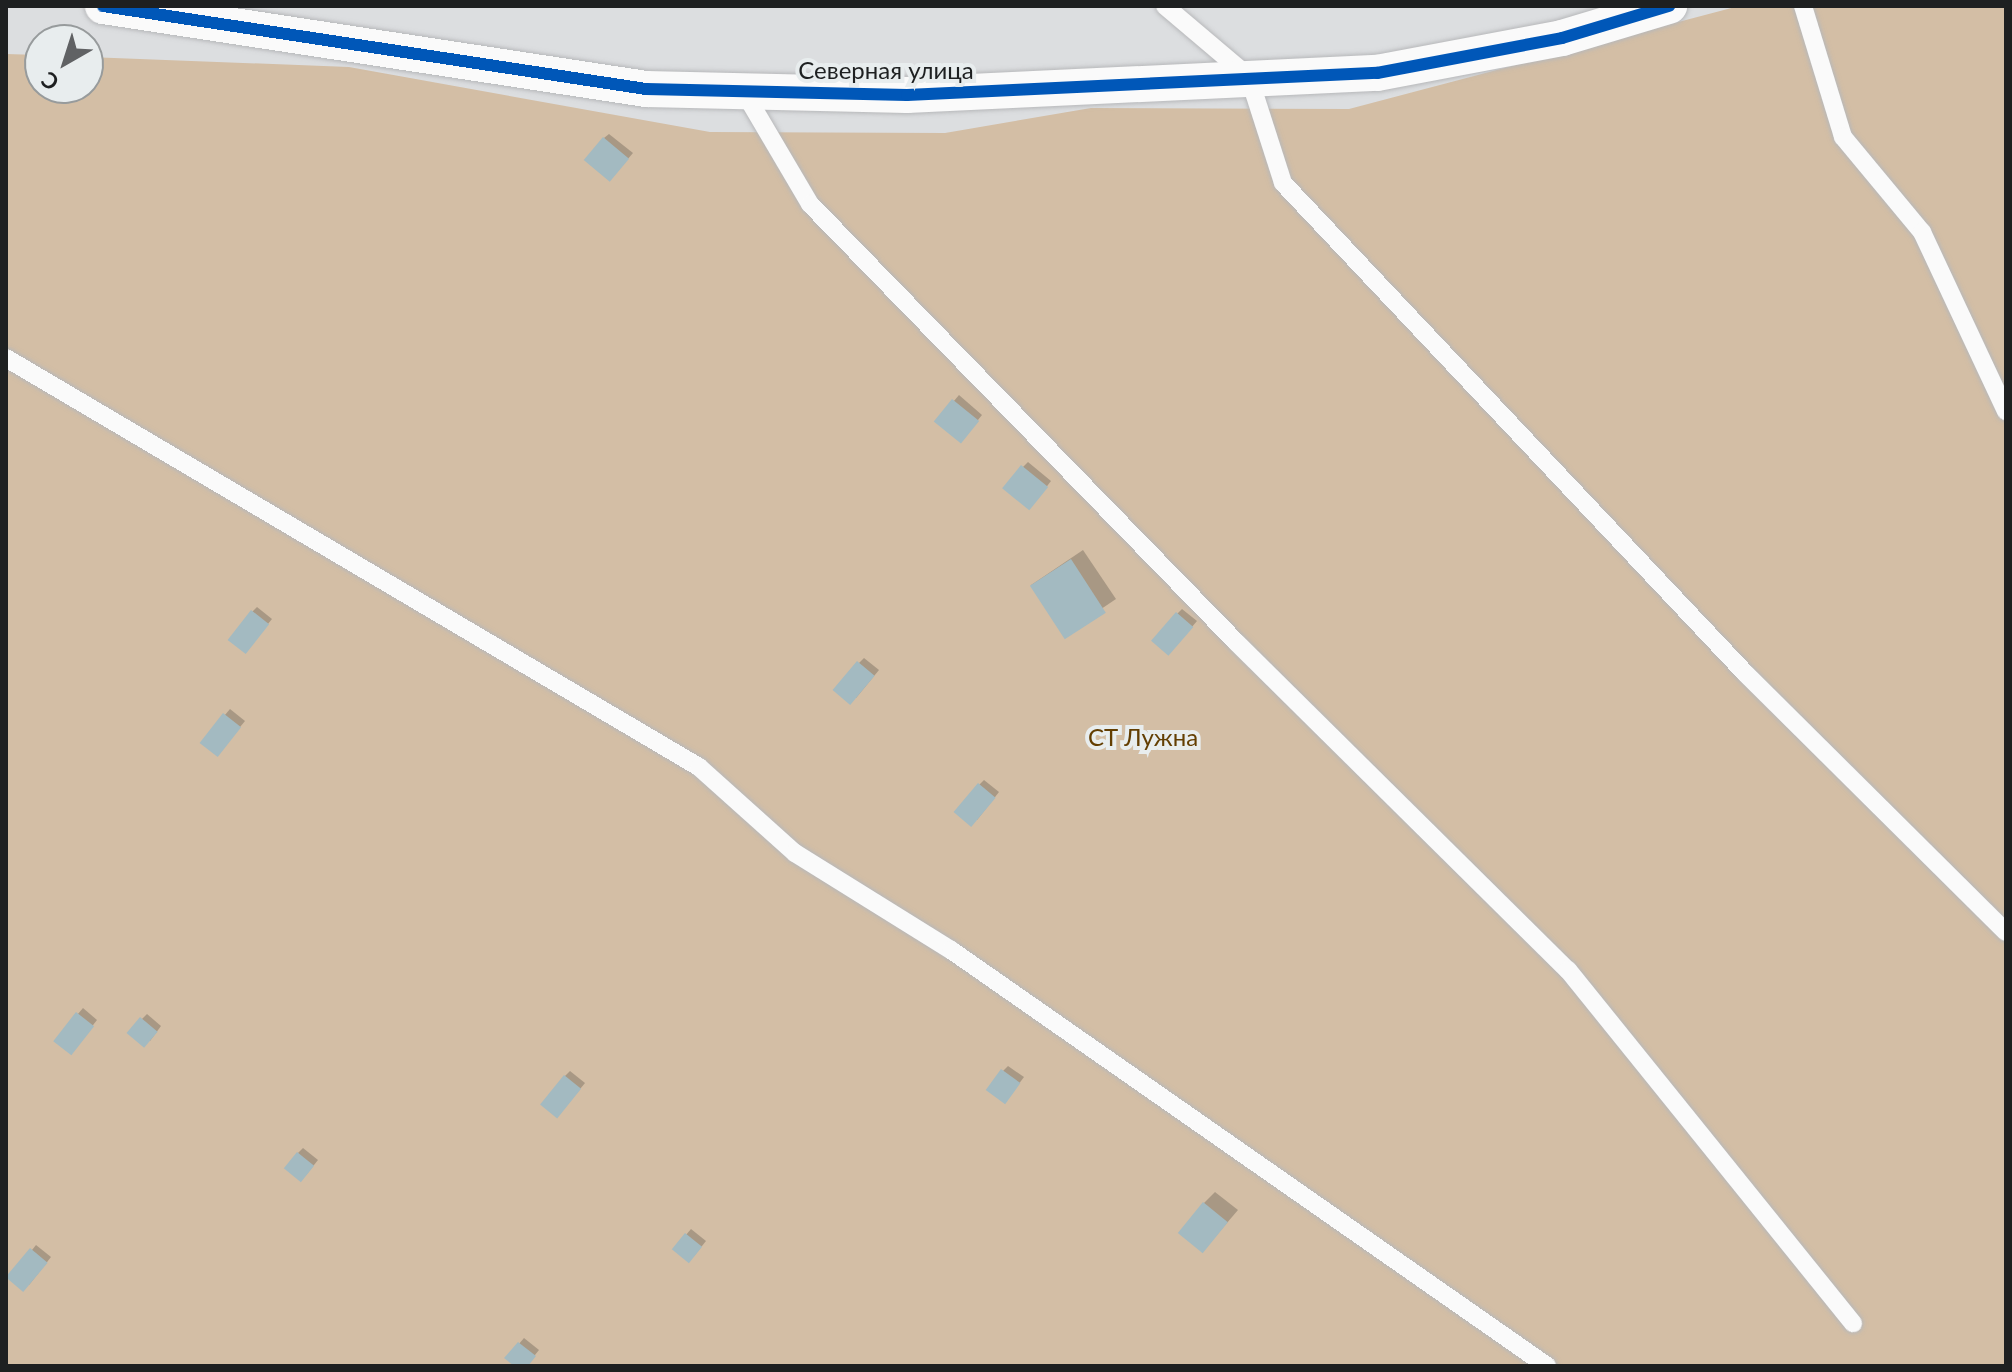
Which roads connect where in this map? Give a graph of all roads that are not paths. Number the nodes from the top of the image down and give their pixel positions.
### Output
1 (103, 6) edge
2 (1165, 6) edge
3 (1669, 6) edge
4 (1803, 6) edge
5 (1249, 77) junction
6 (744, 92) junction
7 (6, 358) edge
8 (2006, 411) edge
9 (2006, 932) edge
10 (1853, 1323) dead end
11 (1547, 1366) edge

1 - 6 street, Северная улица
2 - 5 lane
3 - 5 street, Северная улица
4 - 8 lane
5 - 6 street, Северная улица
5 - 9 lane
6 - 10 lane
7 - 11 lane

